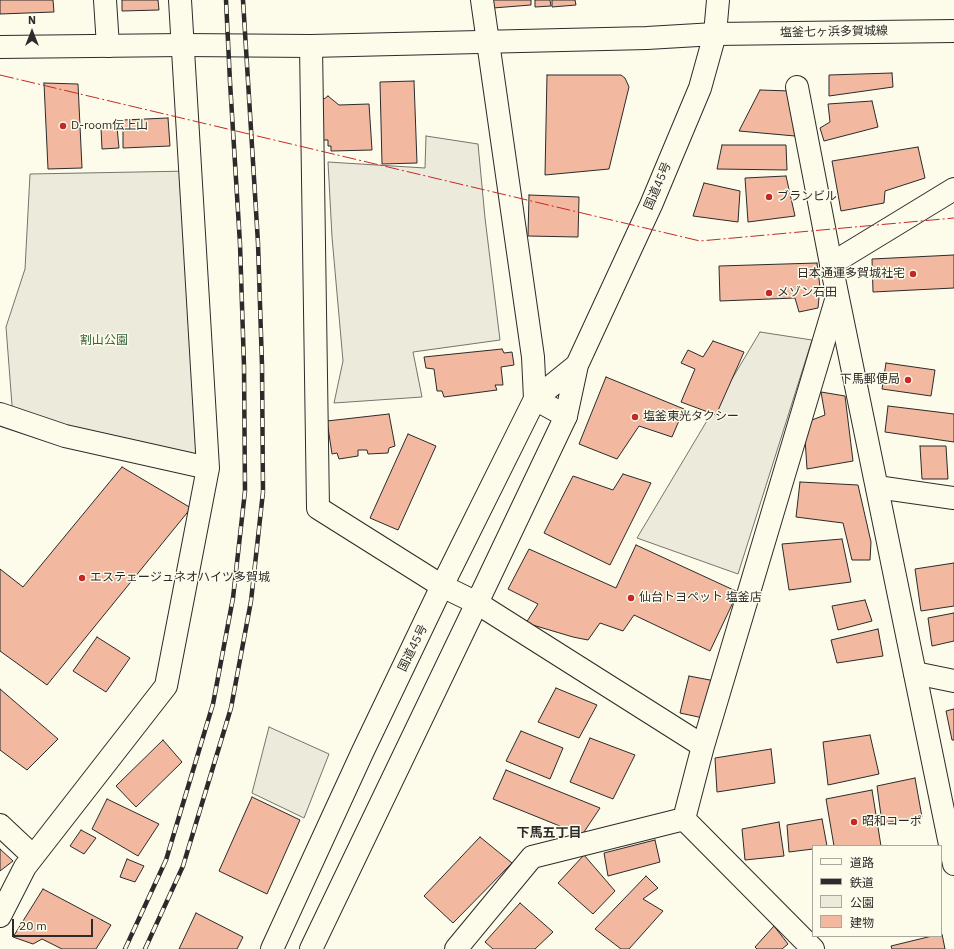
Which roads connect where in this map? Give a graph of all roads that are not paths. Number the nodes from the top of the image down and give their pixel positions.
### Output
1 (105, 0) edge
2 (180, 0) edge
3 (482, 0) edge
4 (718, 0) edge
5 (954, 31) edge
6 (715, 34) junction
7 (487, 42) junction
8 (183, 45) junction
9 (108, 46) junction
10 (311, 46) junction
11 (0, 47) edge
12 (797, 87) dead end
13 (954, 189) edge
14 (831, 264) junction
15 (837, 296) junction
16 (577, 365) junction
17 (534, 399) junction
18 (0, 414) edge
19 (566, 416) junction
20 (208, 468) junction
21 (876, 487) junction
22 (954, 498) edge
23 (442, 586) junction
24 (477, 603) junction
25 (915, 673) junction
26 (954, 681) edge
27 (703, 746) junction
28 (684, 819) junction
29 (0, 825) edge
30 (33, 856) junction
31 (954, 864) edge
32 (0, 916) edge
33 (272, 949) edge
34 (311, 949) edge
35 (456, 949) edge
36 (813, 949) edge

1 - 9 main road
2 - 8 main road
3 - 7 main road
4 - 6 main road, 国道45号
5 - 6 main road, 塩釜七ヶ浜多賀城線
6 - 7 main road, 塩釜七ヶ浜多賀城線
6 - 16 main road, 国道45号
7 - 10 main road, 塩釜七ヶ浜多賀城線
7 - 17 main road
8 - 9 main road, 塩釜七ヶ浜多賀城線
8 - 10 main road, 塩釜七ヶ浜多賀城線
8 - 20 main road
9 - 11 main road, 塩釜七ヶ浜多賀城線
10 - 23 main road
12 - 14 main road
13 - 14 main road
14 - 15 main road
15 - 21 main road
15 - 27 main road
16 - 17 main road, 国道45号
16 - 19 main road, 国道45号
17 - 19 main road
17 - 23 main road, 国道45号
18 - 20 main road
19 - 24 main road, 国道45号
20 - 30 main road
21 - 22 main road
21 - 25 main road
23 - 24 main road
23 - 33 main road, 国道45号
24 - 27 main road
24 - 34 main road, 国道45号
25 - 26 main road
25 - 31 main road
27 - 28 main road
28 - 35 main road
28 - 36 main road
29 - 30 main road
30 - 32 main road

